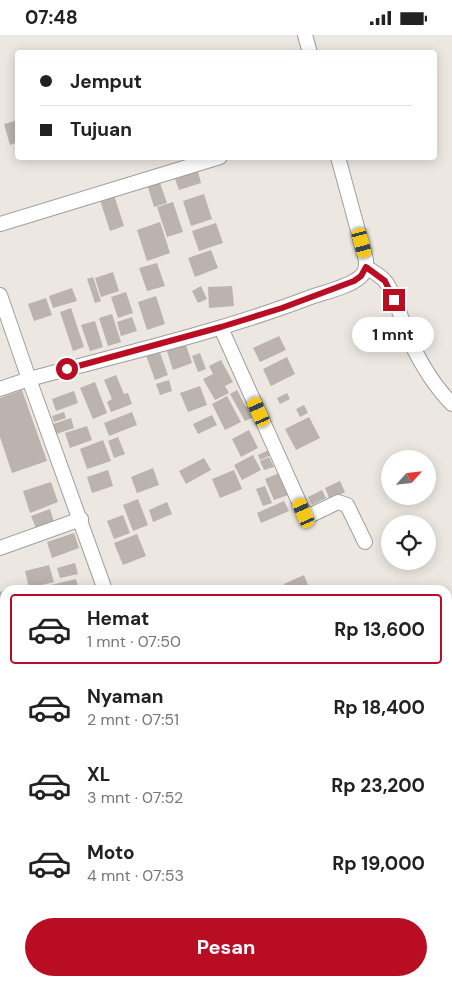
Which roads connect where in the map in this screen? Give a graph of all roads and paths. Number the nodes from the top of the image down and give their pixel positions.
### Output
1 (305, 35) edge
2 (309, 50) edge
3 (210, 160) edge
4 (339, 160) edge
5 (0, 223) edge
6 (366, 267) junction
7 (0, 295) edge
8 (221, 327) junction
9 (29, 379) junction
10 (0, 389) edge
11 (452, 404) edge
12 (81, 519) junction
13 (365, 542) dead end
14 (0, 547) edge
15 (103, 585) edge

1 - 2 street
3 - 5 street
4 - 6 street
6 - 8 street
6 - 11 street
7 - 9 street
8 - 9 street
8 - 13 street
9 - 10 street
9 - 12 street
12 - 14 street
12 - 15 street

